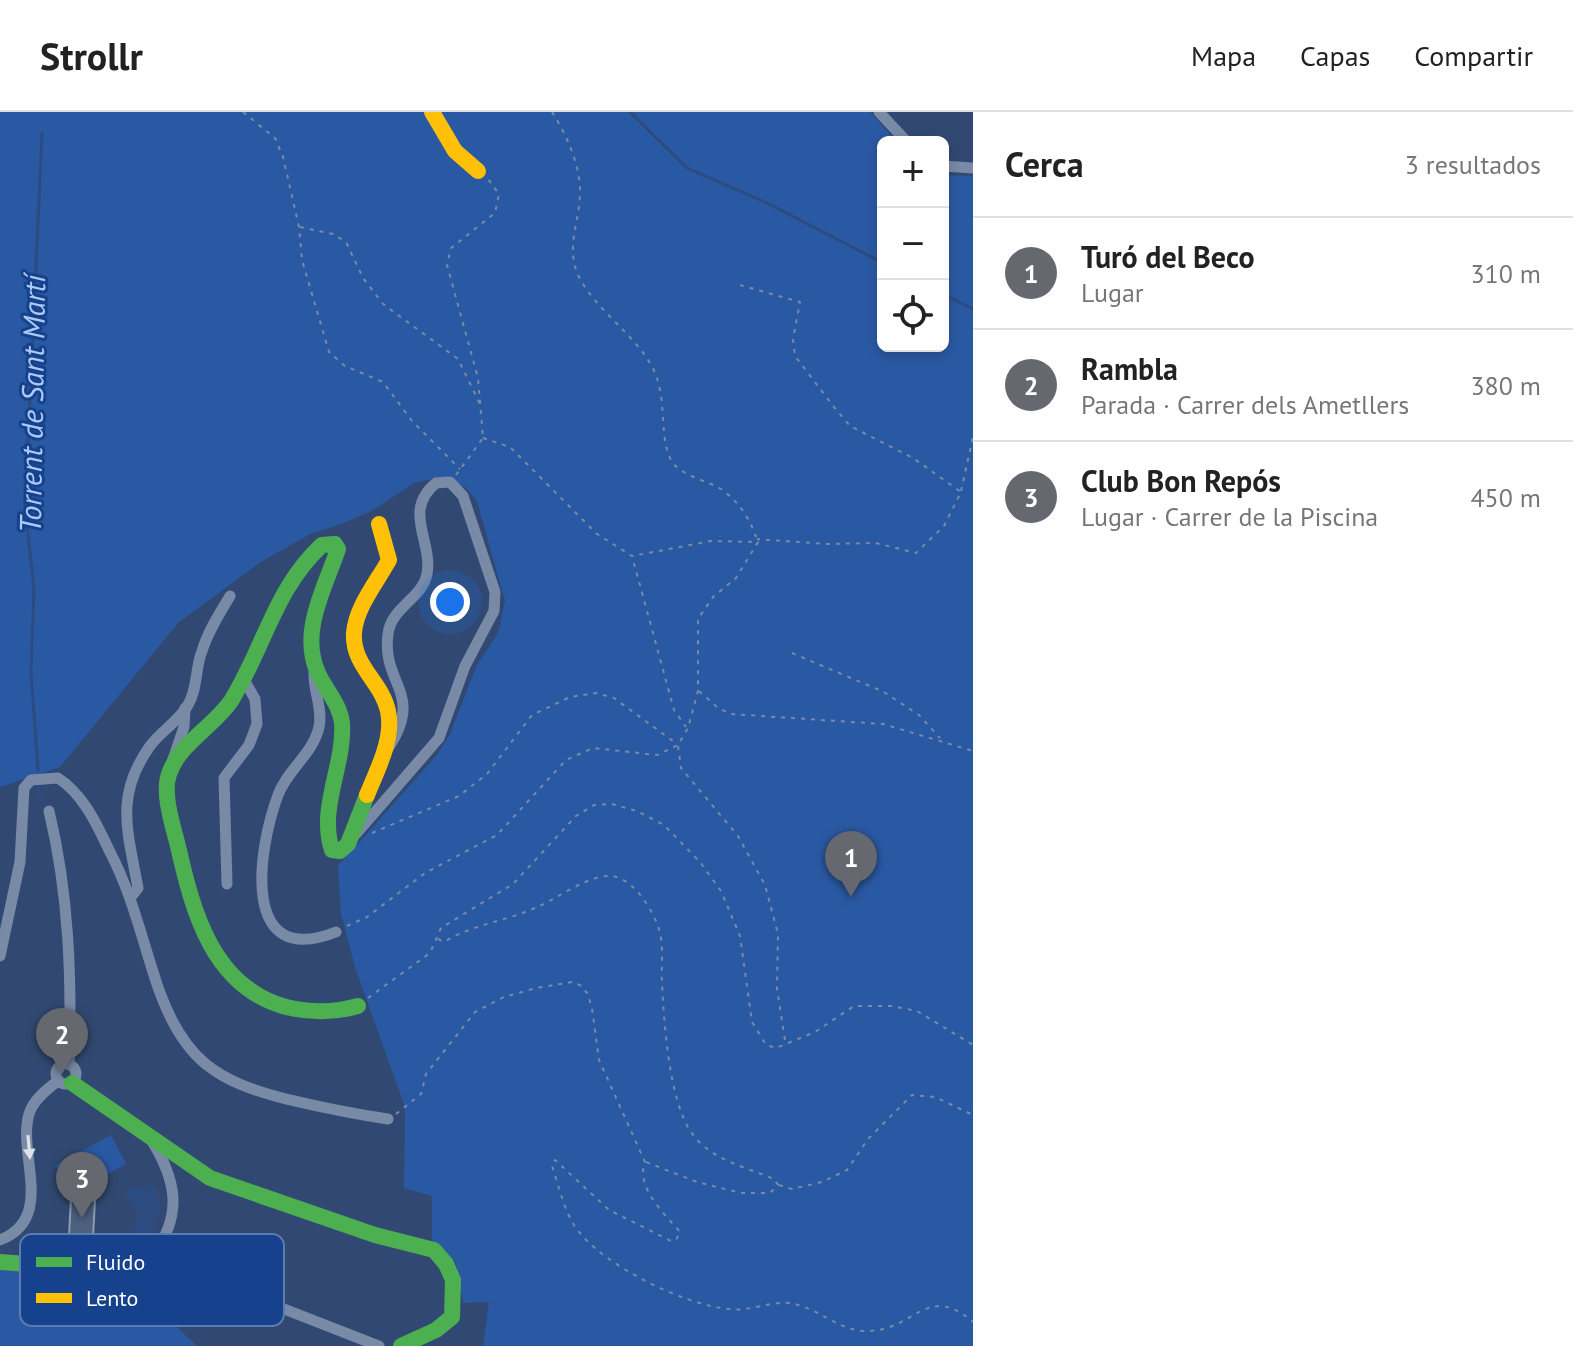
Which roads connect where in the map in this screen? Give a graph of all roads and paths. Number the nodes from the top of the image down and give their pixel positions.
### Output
1 (243, 112) edge
2 (432, 112) edge
3 (552, 112) edge
4 (879, 112) edge
5 (901, 136) edge
6 (949, 166) edge
7 (973, 168) edge
8 (478, 171) joint
9 (299, 227) junction
10 (740, 285) dead end
11 (482, 409) junction
12 (973, 437) edge
13 (483, 438) junction
14 (961, 492) junction
15 (379, 524) dead end
16 (757, 541) junction
17 (632, 556) junction
18 (230, 596) dead end
19 (792, 653) dead end
20 (315, 668) junction
21 (243, 678) junction
22 (698, 691) junction
23 (185, 708) junction
24 (688, 728) junction
25 (941, 739) junction
26 (678, 745) junction
27 (973, 751) edge
28 (381, 759) junction
29 (170, 770) junction
30 (49, 811) dead end
31 (348, 844) junction
32 (227, 884) dead end
33 (130, 898) junction
34 (336, 932) joint
35 (438, 939) junction
36 (0, 956) edge
37 (358, 1006) joint
38 (785, 1042) junction
39 (973, 1045) edge
40 (65, 1082) junction
41 (973, 1115) edge
42 (388, 1119) joint
43 (150, 1138) junction
44 (645, 1162) junction
45 (778, 1185) junction
46 (167, 1234) edge
47 (0, 1240) edge
48 (0, 1262) edge
49 (20, 1263) edge
50 (284, 1309) edge
51 (973, 1322) edge
52 (379, 1346) edge
53 (401, 1346) edge

1 - 9 path
2 - 8 street
3 - 16 path
4 - 5 street
6 - 7 street
8 - 11 path
9 - 11 path
9 - 13 path
10 - 14 path
11 - 13 path
12 - 14 path
13 - 17 path
14 - 16 path
15 - 28 street
16 - 17 path
16 - 22 path
17 - 24 path
18 - 23 street
19 - 25 path
20 - 21 street
20 - 31 street
20 - 34 street
21 - 29 street
21 - 32 street
22 - 24 path
22 - 25 path
23 - 29 street
23 - 33 street
24 - 26 path
25 - 27 path
26 - 31 path
26 - 34 path
26 - 38 path
28 - 31 street
28 - 31 street
29 - 37 street
30 - 40 street
33 - 36 street
33 - 42 street
35 - 37 path
35 - 38 path
35 - 45 path
38 - 39 path
40 - 43 street
40 -> 47 street
41 - 45 path
42 - 44 path
43 - 46 street
43 - 53 street
44 - 45 path
44 - 51 path
48 - 49 street
50 - 52 street

